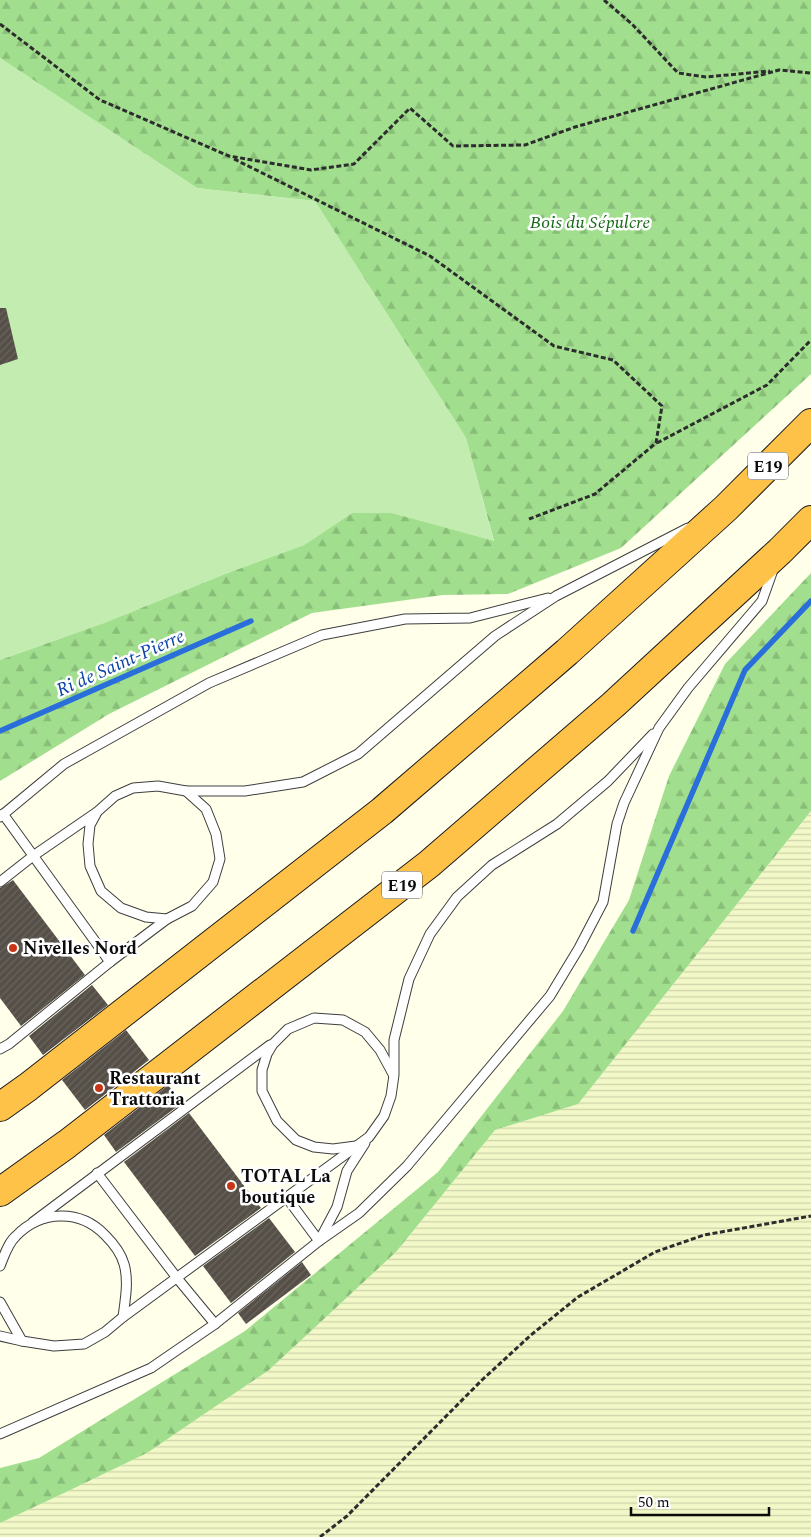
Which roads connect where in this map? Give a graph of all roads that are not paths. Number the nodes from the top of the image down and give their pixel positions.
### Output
1 (811, 423) edge
2 (726, 508) junction
3 (811, 520) edge
4 (780, 551) junction
5 (556, 596) junction
6 (659, 728) junction
7 (186, 791) junction
8 (97, 812) junction
9 (2, 816) edge
10 (33, 856) junction
11 (0, 882) edge
12 (167, 919) junction
13 (110, 962) junction
14 (272, 1044) junction
15 (0, 1049) edge
16 (394, 1075) junction
17 (0, 1107) edge
18 (369, 1137) junction
19 (359, 1146) junction
20 (97, 1173) junction
21 (0, 1192) edge
22 (287, 1198) junction
23 (33, 1222) junction
24 (319, 1241) junction
25 (0, 1266) edge
26 (177, 1278) junction
27 (0, 1302) edge
28 (123, 1318) junction
29 (215, 1324) junction
30 (0, 1336) edge
31 (22, 1341) junction
32 (0, 1434) edge

1 - 2 highway, E19
2 - 5 lane
2 - 17 highway, E19
3 - 4 highway, E19
4 - 6 lane
4 - 21 highway, E19
5 - 7 lane
5 - 9 lane
6 - 16 lane
6 - 24 lane
7 - 8 lane
7 - 12 lane
8 - 10 lane
8 - 12 lane
9 - 10 lane
10 - 11 lane
10 - 13 lane
12 - 13 lane
13 - 15 lane
14 - 16 lane
14 - 19 lane
14 - 20 lane
16 - 18 lane
18 - 19 lane
18 - 24 lane
19 - 22 lane
20 - 23 lane
20 - 26 lane
22 - 24 lane
22 - 26 lane
23 - 25 lane
23 - 28 lane
24 - 29 lane
26 - 28 lane
26 - 29 lane
27 - 31 lane
28 - 31 lane
29 - 32 lane
30 - 31 lane

